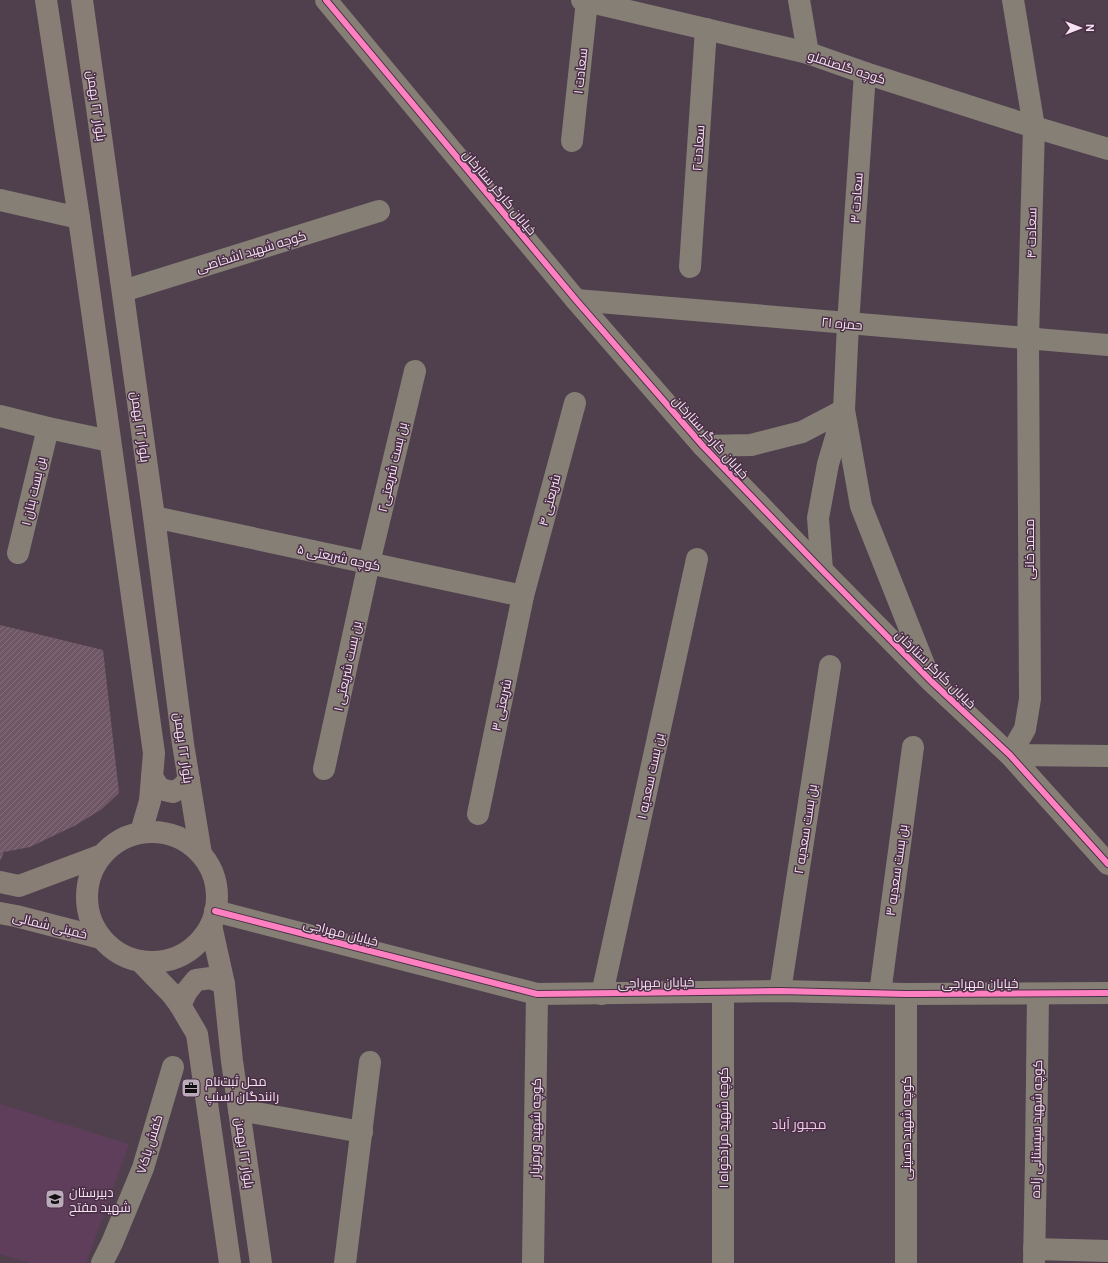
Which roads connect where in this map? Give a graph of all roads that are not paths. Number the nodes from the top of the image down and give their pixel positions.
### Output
1 (46, 0) edge
2 (82, 0) edge
3 (326, 0) edge
4 (799, 0) edge
5 (1013, 0) edge
6 (585, 1) edge
7 (653, 9) edge
8 (706, 29) junction
9 (808, 53) junction
10 (865, 73) junction
11 (1034, 127) junction
12 (572, 141) dead end
13 (1108, 148) edge
14 (0, 200) edge
15 (379, 211) dead end
16 (79, 218) junction
17 (690, 267) dead end
18 (122, 291) junction
19 (576, 300) junction
20 (848, 324) junction
21 (1028, 339) junction
22 (1108, 345) edge
23 (414, 371) dead end
24 (576, 403) dead end
25 (844, 410) junction
26 (0, 416) edge
27 (48, 428) junction
28 (110, 441) junction
29 (703, 446) junction
30 (154, 517) junction
31 (18, 554) dead end
32 (697, 559) dead end
33 (369, 563) junction
34 (822, 570) junction
35 (523, 596) junction
36 (830, 666) dead end
37 (931, 681) junction
38 (913, 747) dead end
39 (1010, 755) junction
40 (1108, 756) edge
41 (324, 769) dead end
42 (152, 777) junction
43 (189, 780) junction
44 (478, 814) dead end
45 (141, 832) junction
46 (201, 854) junction
47 (102, 855) junction
48 (1108, 864) edge
49 (9, 884) edge
50 (8, 915) edge
51 (213, 918) junction
52 (101, 938) junction
53 (140, 961) junction
54 (224, 984) junction
55 (780, 991) junction
56 (723, 992) junction
57 (880, 993) junction
58 (1108, 993) edge
59 (537, 994) junction
60 (602, 994) junction
61 (906, 994) junction
62 (1038, 994) junction
63 (180, 1005) junction
64 (370, 1062) dead end
65 (173, 1068) dead end
66 (239, 1110) junction
67 (362, 1132) junction
68 (1108, 1251) edge
69 (1034, 1256) edge
70 (102, 1263) edge
71 (230, 1263) edge
72 (261, 1263) edge
73 (345, 1263) edge
74 (533, 1263) edge
75 (723, 1263) edge
76 (906, 1263) edge

1 - 16 main road
2 - 18 main road, بلوار ۲۲ بهمن
3 - 19 street, خیابان کارگر ستارخان
4 - 9 street
5 - 11 street, سعادت ۴
6 - 7 street, کوچه گلصنملو
6 - 12 street, سعادت ۱
7 - 8 street, کوچه گلصنملو
8 - 9 street, کوچه گلصنملو
8 - 17 street, سعادت۲
9 - 10 street, کوچه گلصنملو
10 - 11 street, کوچه گلصنملو
10 - 20 street, سعادت ۳
11 - 13 street, کوچه گلصنملو
11 - 21 street, سعادت ۴
14 - 16 street
15 - 18 street, کوچه شهید اشخاصی
16 - 28 main road
18 - 30 main road, بلوار ۲۲ بهمن
19 - 20 street, حمزه ۲۱
19 - 29 street, خیابان کارگر ستارخان
20 - 21 street, حمزه ۲۱
20 - 25 street, سعادت ۳
21 - 22 street, حمزه ۲۱
21 - 39 street, محمد خانی
23 - 33 street, بن بست شریعتی۲
24 - 35 street, شریعتی ۴
25 - 29 street
25 - 34 street
25 - 37 street
26 - 27 street
27 - 28 street
27 - 31 street, بن بست بنان ۱
28 - 42 main road
29 - 34 street, خیابان کارگر ستارخان
30 - 33 street, ۵ کوچه شریعتی
30 - 43 main road, بلوار ۲۲ بهمن
32 - 60 street, بن بست سعدیه ۱
33 - 35 street, ۵ کوچه شریعتی
33 - 41 street, بن بست شریعتی ۱
34 - 37 street, خیابان کارگر ستارخان
35 - 44 street, شریعتی ۳
36 - 55 street, بن بست سعدیه ۲
37 - 39 street, خیابان کارگر ستارخان
38 - 57 street, بن بست سعدیه ۳
39 - 40 street
39 - 48 street, خیابان کارگر ستارخان
42 - 43 main road
42 - 45 main road
43 - 46 main road, بلوار ۲۲ بهمن
45 - 46 main road
45 - 47 main road
46 - 51 main road
47 - 49 main road
47 - 52 main road
49 - 50 main road
50 - 52 main road, خمینی شمالی
51 - 53 main road
51 - 54 main road, بلوار ۲۲ بهمن
51 - 59 street, خیابان مهراجی
52 - 53 main road
53 - 63 main road
54 - 63 main road
54 - 66 main road, بلوار ۲۲ بهمن
55 - 56 street, خیابان مهراجی
55 - 57 street, خیابان مهراجی
56 - 60 street, خیابان مهراجی
56 - 75 street, ۱ کوچه شهید مرادخواه
57 - 61 street, خیابان مهراجی
58 - 62 street, خیابان مهراجی
59 - 60 street, خیابان مهراجی
59 - 74 street, کوچه شهید ورمزیار
61 - 62 street, خیابان مهراجی
61 - 76 street, کوچه شهید حسینی
62 - 69 street, کوچه شهید سیستانی زاده
63 - 71 main road
64 - 67 street
65 - 70 street, کفش پاک۷
66 - 67 street
66 - 72 main road, بلوار ۲۲ بهمن
67 - 73 street
68 - 69 street

